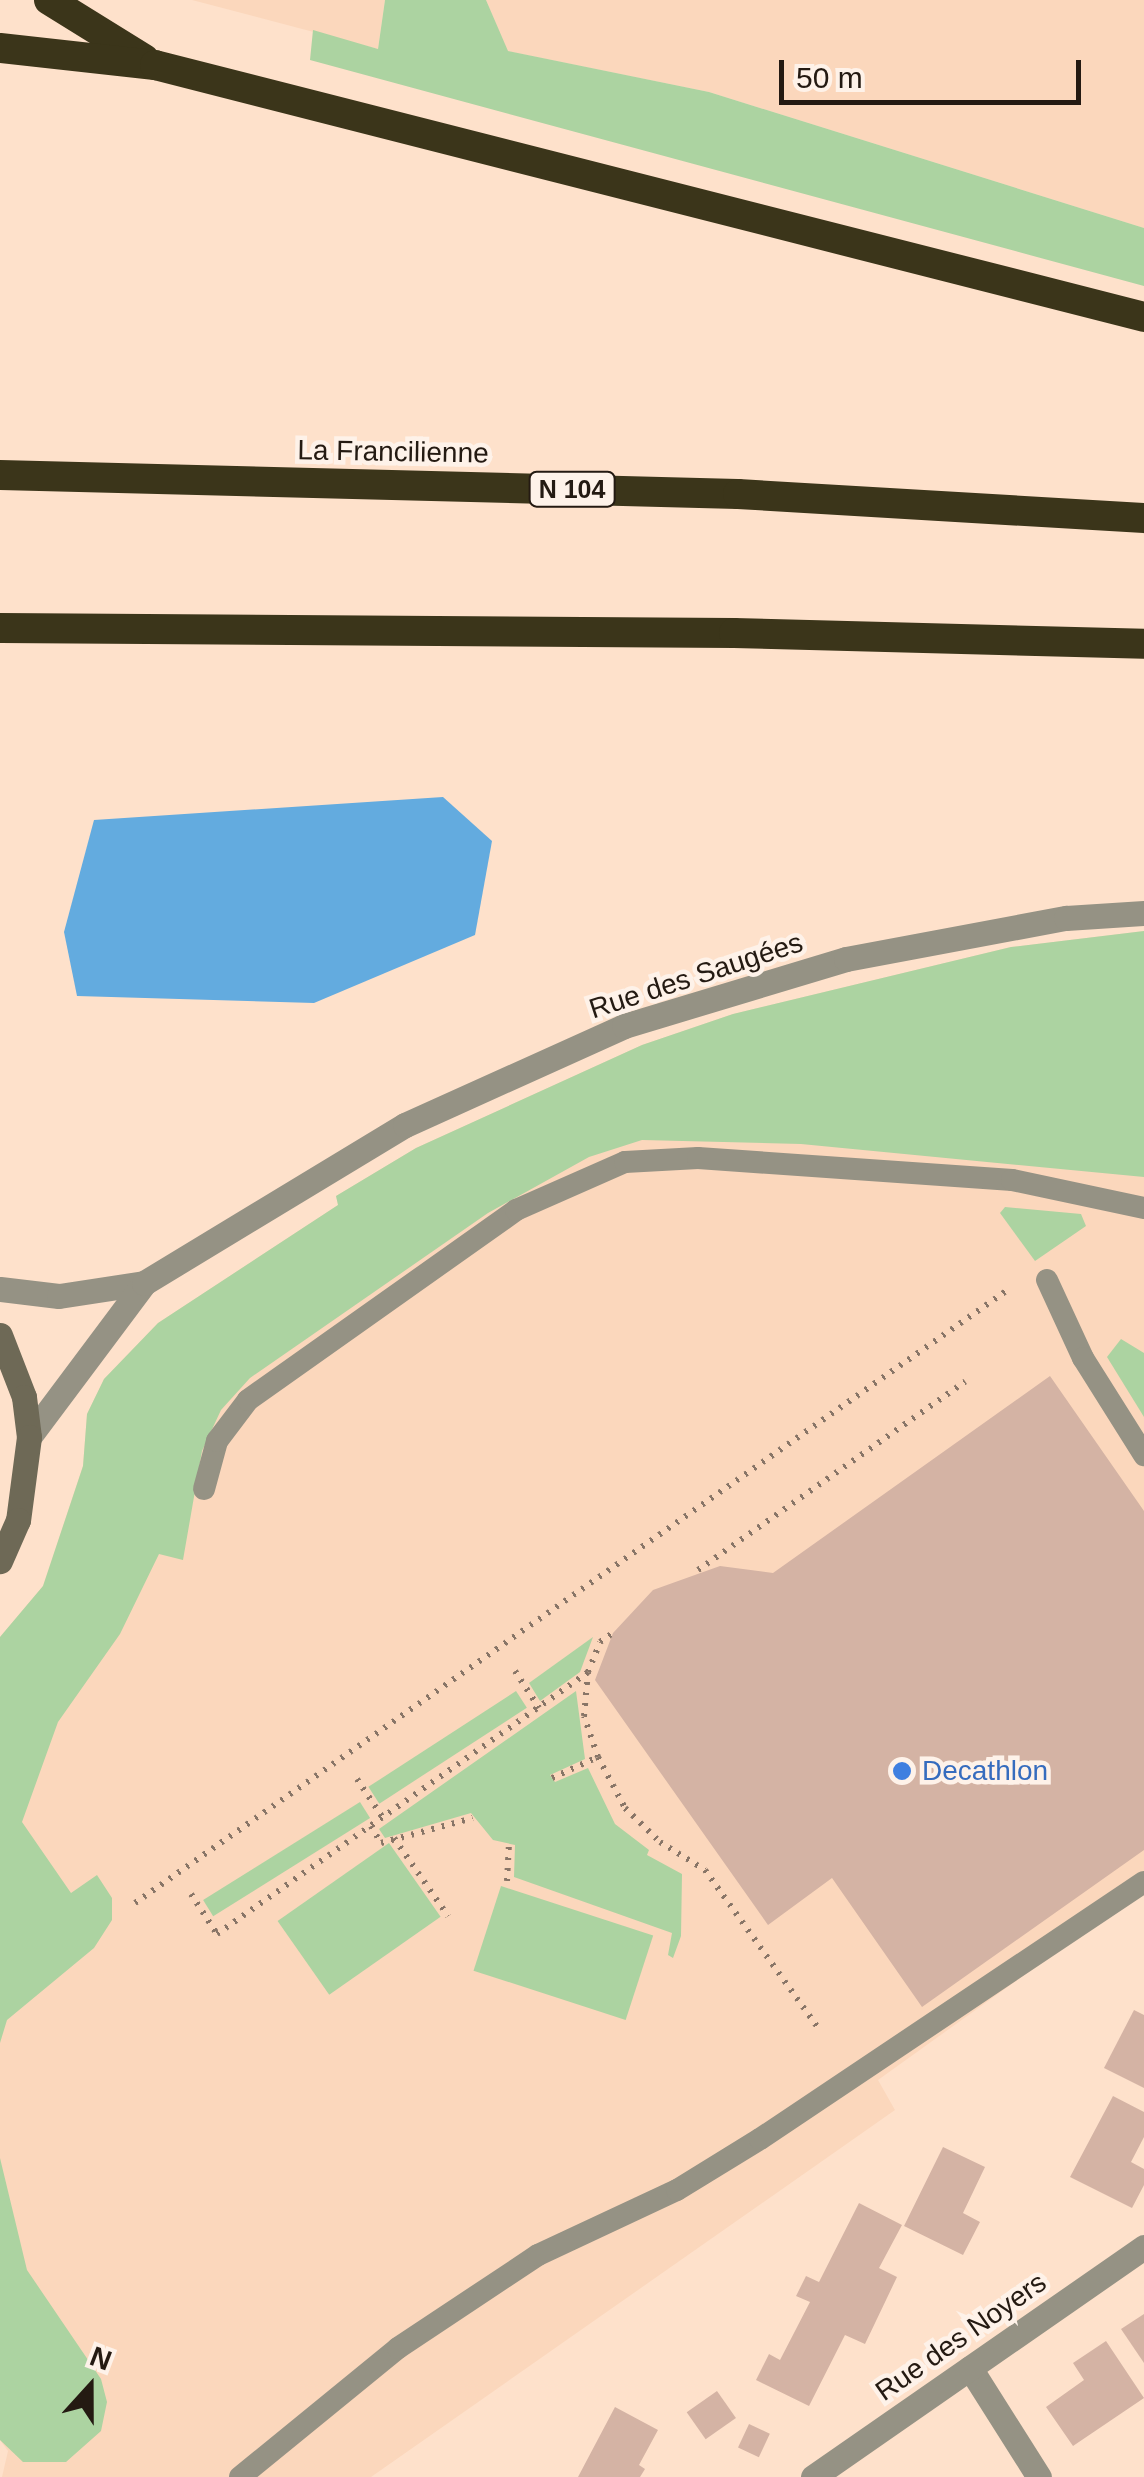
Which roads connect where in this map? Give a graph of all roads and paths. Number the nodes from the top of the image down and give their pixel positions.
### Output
1 (49, 0) edge
2 (0, 48) edge
3 (155, 65) junction
4 (1144, 317) edge
5 (0, 475) edge
6 (1144, 518) edge
7 (0, 628) edge
8 (1144, 644) edge
9 (1144, 913) edge
10 (1144, 1208) edge
11 (1047, 1280) dead end
12 (144, 1284) junction
13 (0, 1289) edge
14 (1009, 1289) dead end
15 (0, 1336) edge
16 (965, 1382) dead end
17 (29, 1438) junction
18 (1144, 1455) edge
19 (204, 1490) dead end
20 (0, 1561) edge
21 (698, 1570) dead end
22 (613, 1633) dead end
23 (515, 1671) dead end
24 (588, 1672) junction
25 (539, 1708) junction
26 (598, 1758) junction
27 (552, 1778) dead end
28 (357, 1780) dead end
29 (383, 1818) junction
30 (473, 1818) dead end
31 (371, 1826) junction
32 (394, 1838) junction
33 (508, 1846) dead end
34 (507, 1882) dead end
35 (1144, 1882) edge
36 (192, 1894) dead end
37 (135, 1903) dead end
38 (448, 1916) dead end
39 (819, 2030) dead end
40 (1144, 2247) edge
41 (970, 2368) junction
42 (240, 2477) edge
43 (813, 2477) edge
44 (1039, 2477) edge

1 - 3 highway
2 - 3 highway
3 - 4 highway
5 - 6 highway, La Francilienne / N 104
7 - 8 highway
9 - 12 street, Rue des Saugées
10 - 19 lane
11 - 18 lane
12 - 13 street, Rue des Saugées
12 - 17 street, Rue des Saugées
14 - 37 path
15 - 17 main road
16 - 21 path
17 - 20 main road
22 - 24 path
23 - 25 path
24 - 25 path
24 - 26 path
25 - 29 path
26 - 27 path
26 - 39 path
28 - 29 path
29 - 31 path
30 - 32 path
31 - 32 path
31 - 36 path
32 - 38 path
33 - 34 path
35 - 42 lane
40 - 41 street, Rue des Noyers
41 - 43 street, Rue des Noyers
41 - 44 street

